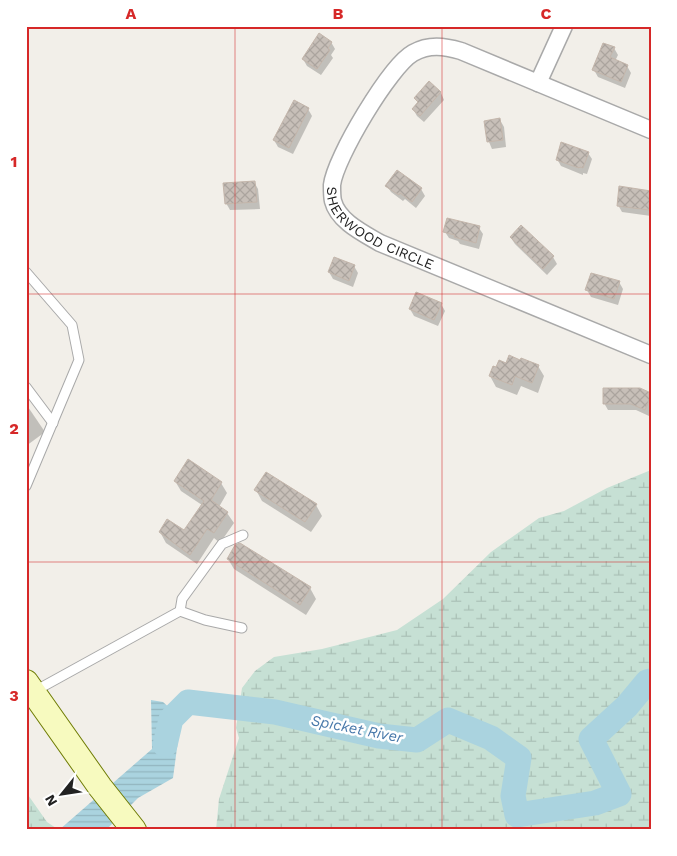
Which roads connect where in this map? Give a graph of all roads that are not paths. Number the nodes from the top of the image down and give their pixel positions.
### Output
1 (564, 26) edge
2 (538, 83) junction
3 (651, 130) edge
4 (26, 272) edge
5 (651, 355) edge
6 (26, 387) edge
7 (53, 423) junction
8 (26, 486) edge
9 (243, 535) dead end
10 (180, 611) junction
11 (242, 628) dead end
12 (30, 687) edge
13 (129, 824) edge

1 - 2 street
2 - 3 street, SHERWOOD CIRCLE
2 - 5 street, SHERWOOD CIRCLE
4 - 7 lane
6 - 7 lane
7 - 8 lane
9 - 10 lane
10 - 11 lane
10 - 12 lane
12 - 13 main road

